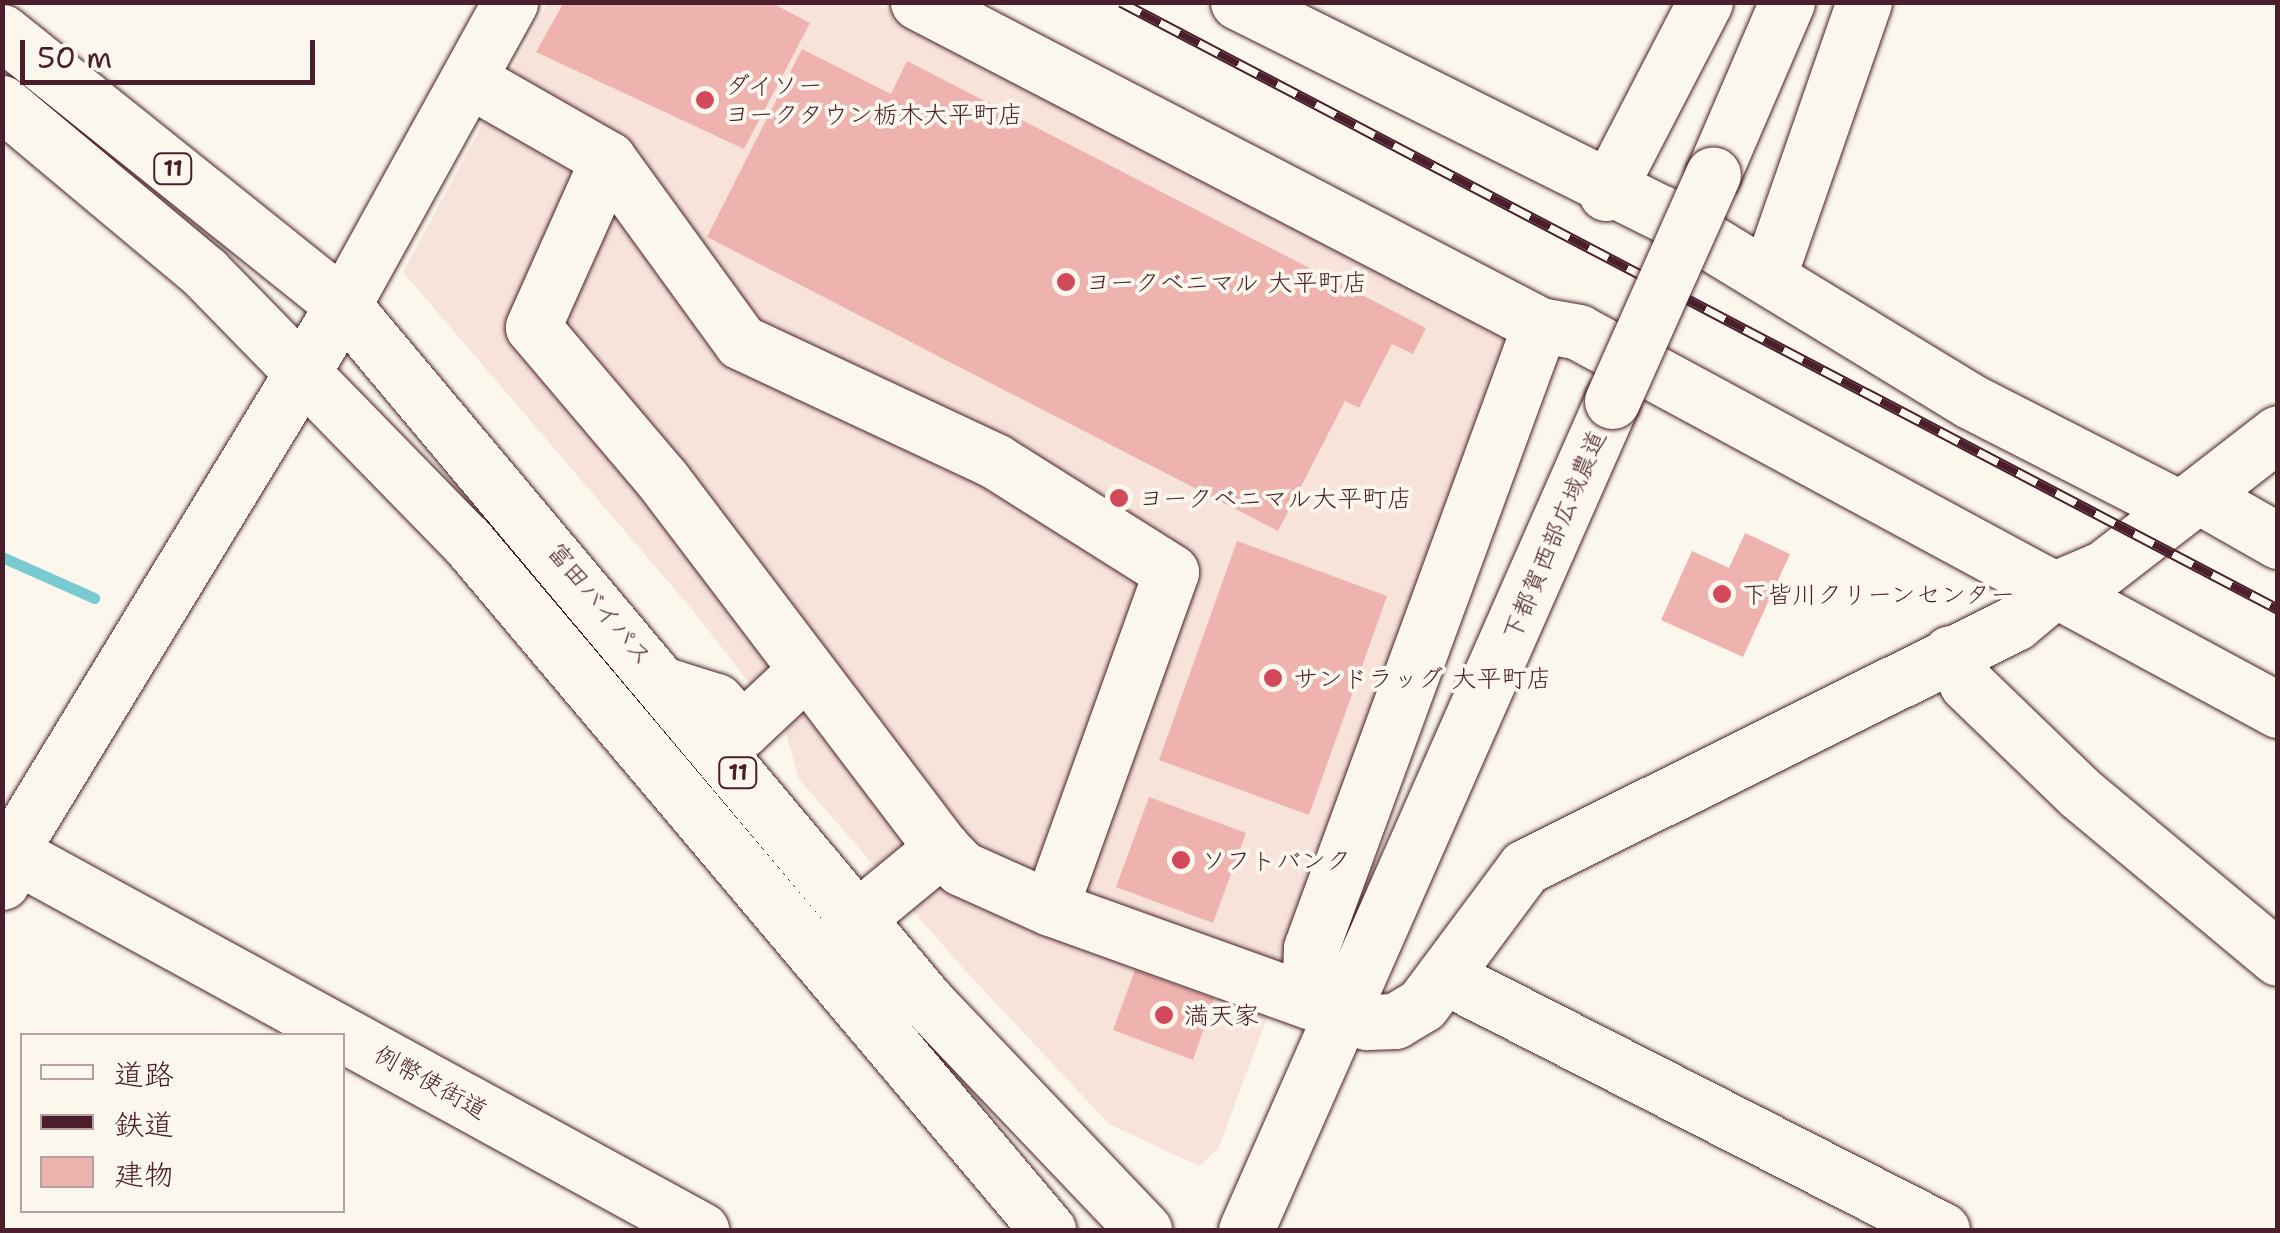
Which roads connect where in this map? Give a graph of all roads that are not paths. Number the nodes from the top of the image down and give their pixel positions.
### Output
1 (510, 2) edge
2 (918, 2) edge
3 (1238, 2) edge
4 (1705, 2) edge
5 (1787, 2) edge
6 (1864, 2) edge
7 (2, 32) edge
8 (470, 80) junction
9 (2, 103) edge
10 (608, 159) junction
11 (1606, 193) junction
12 (1770, 272) junction
13 (343, 306) junction
14 (1540, 325) junction
15 (304, 369) junction
16 (2278, 433) edge
17 (2188, 501) junction
18 (2278, 541) edge
19 (2057, 588) junction
20 (1950, 652) junction
21 (804, 672) junction
22 (668, 686) junction
23 (2278, 710) edge
24 (942, 848) junction
25 (5, 860) edge
26 (1050, 908) junction
27 (856, 918) junction
28 (2278, 958) edge
29 (1444, 976) junction
30 (1327, 1008) junction
31 (330, 1033) edge
32 (345, 1041) edge
33 (701, 1230) edge
34 (1048, 1230) edge
35 (1144, 1230) edge
36 (1246, 1230) edge
37 (1942, 1230) edge

1 - 8 street
2 - 14 street
3 - 11 street
4 - 11 street
5 - 30 street, 下都賀西部広域農道, bridge
6 - 12 street
7 - 13 street, 富田バイパス / 11
8 - 10 street
8 - 13 street
9 - 15 street, 11
10 - 21 street
10 - 26 street
11 - 12 street
12 - 17 street
13 - 15 street
13 - 22 street, 富田バイパス / 11
14 - 19 street
14 - 30 street
15 - 25 street
15 - 34 street, 11
16 - 17 street
17 - 18 street
17 - 19 street
19 - 20 street
19 - 23 street
20 - 28 street
20 - 29 street
21 - 22 street
21 - 24 street
22 - 27 street, 富田バイパス / 11
24 - 26 street
24 - 27 street
25 - 31 street, 例幣使街道
26 - 30 street
27 - 35 street, 富田バイパス / 11
29 - 30 street
29 - 37 street
30 - 36 street, 下都賀西部広域農道
32 - 33 street, 例幣使街道

